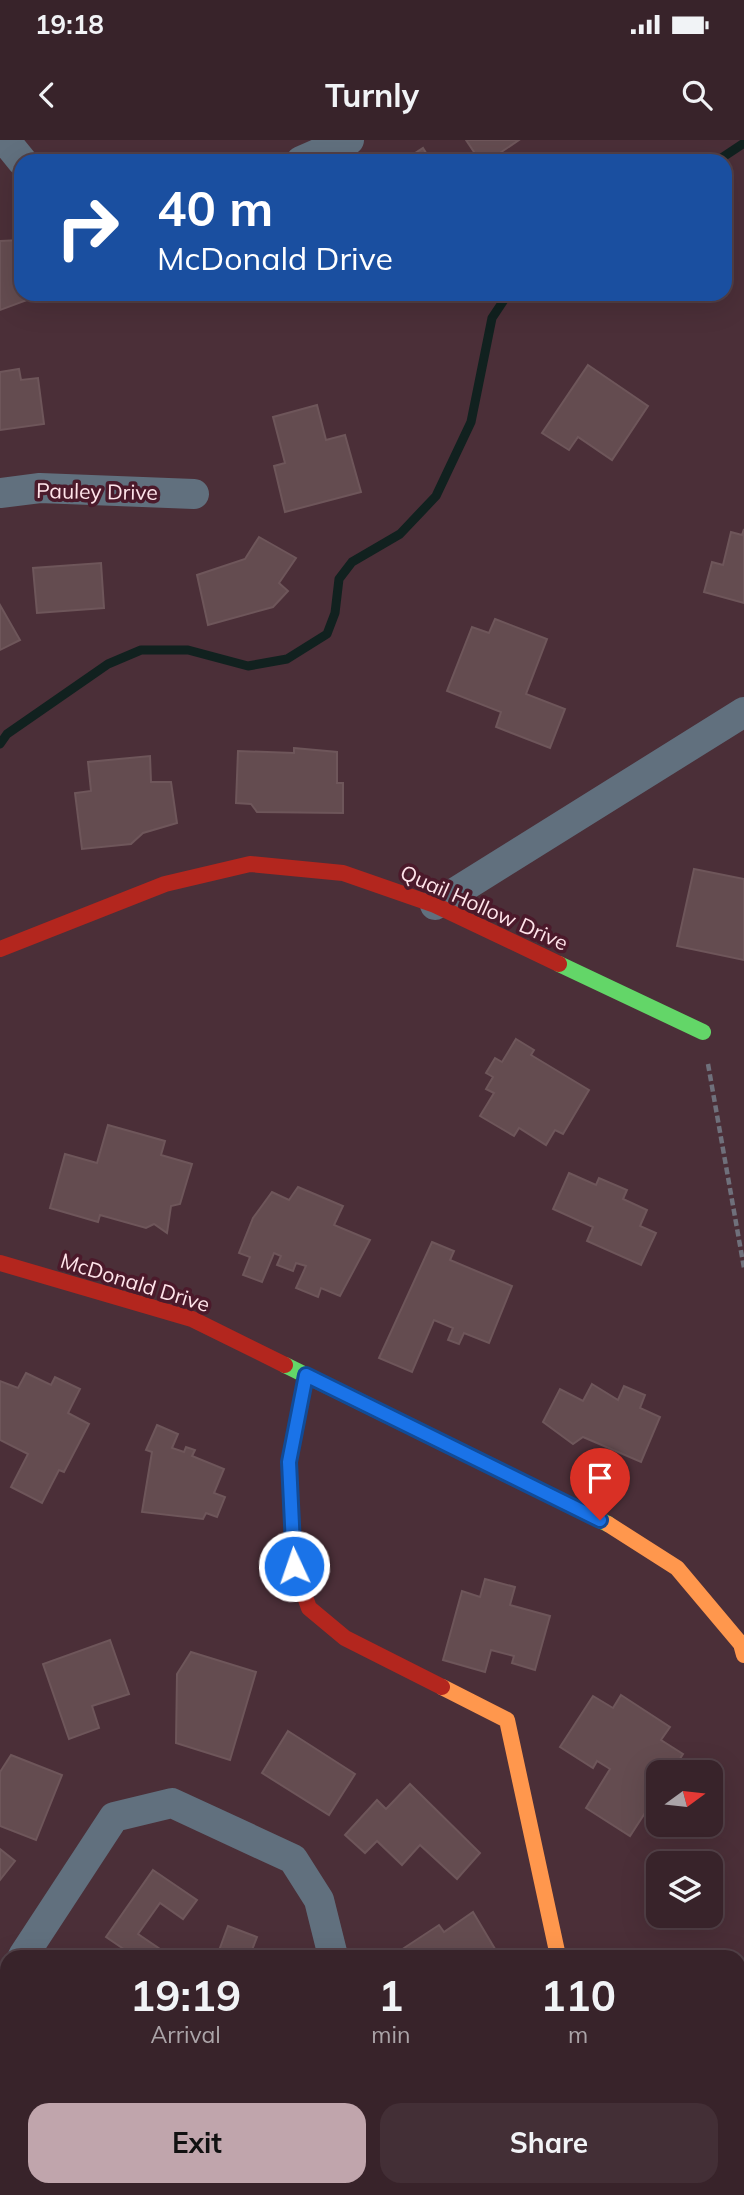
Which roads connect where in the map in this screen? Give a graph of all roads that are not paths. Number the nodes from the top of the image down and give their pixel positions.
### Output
1 (5, 140) edge
2 (349, 140) edge
3 (16, 154) edge
4 (317, 154) edge
5 (0, 493) edge
6 (194, 494) dead end
7 (744, 712) edge
8 (435, 905) junction
9 (0, 949) edge
10 (703, 1032) road end
11 (0, 1263) edge
12 (306, 1375) junction
13 (744, 1655) edge
14 (27, 1950) edge
15 (332, 1950) edge
16 (557, 1950) edge

1 - 3 street
2 - 4 street
5 - 6 street, Pauley Drive
7 - 8 street
8 - 9 street, Quail Hollow Drive
8 - 10 street, Quail Hollow Drive
11 - 12 street, McDonald Drive
12 - 13 street, McDonald Drive
12 - 16 street
14 - 15 street

